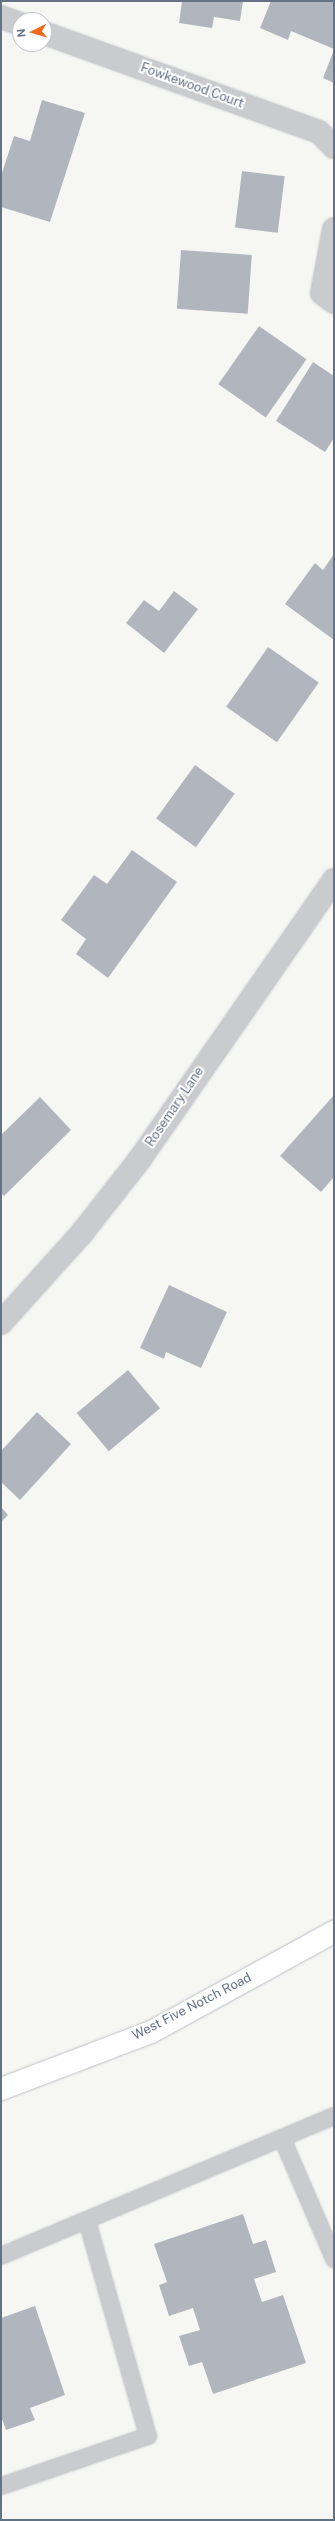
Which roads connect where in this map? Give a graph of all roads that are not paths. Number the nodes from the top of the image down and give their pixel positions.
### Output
1 (1, 17) edge
2 (12, 21) edge
3 (52, 36) edge
4 (334, 147) edge
5 (334, 229) edge
6 (334, 302) edge
7 (334, 880) edge
8 (1, 1323) edge
9 (334, 1932) edge
10 (1, 2089) edge
11 (334, 2116) edge
12 (282, 2138) junction
13 (87, 2220) junction
14 (1, 2256) edge
15 (334, 2259) edge
16 (1, 2486) edge

1 - 2 street
3 - 4 street, Fowkewood Court
5 - 6 street
7 - 8 street, Rosemary Lane
9 - 10 street, West Five Notch Road
11 - 12 lane
12 - 13 lane
12 - 15 lane
13 - 14 lane
13 - 16 lane

